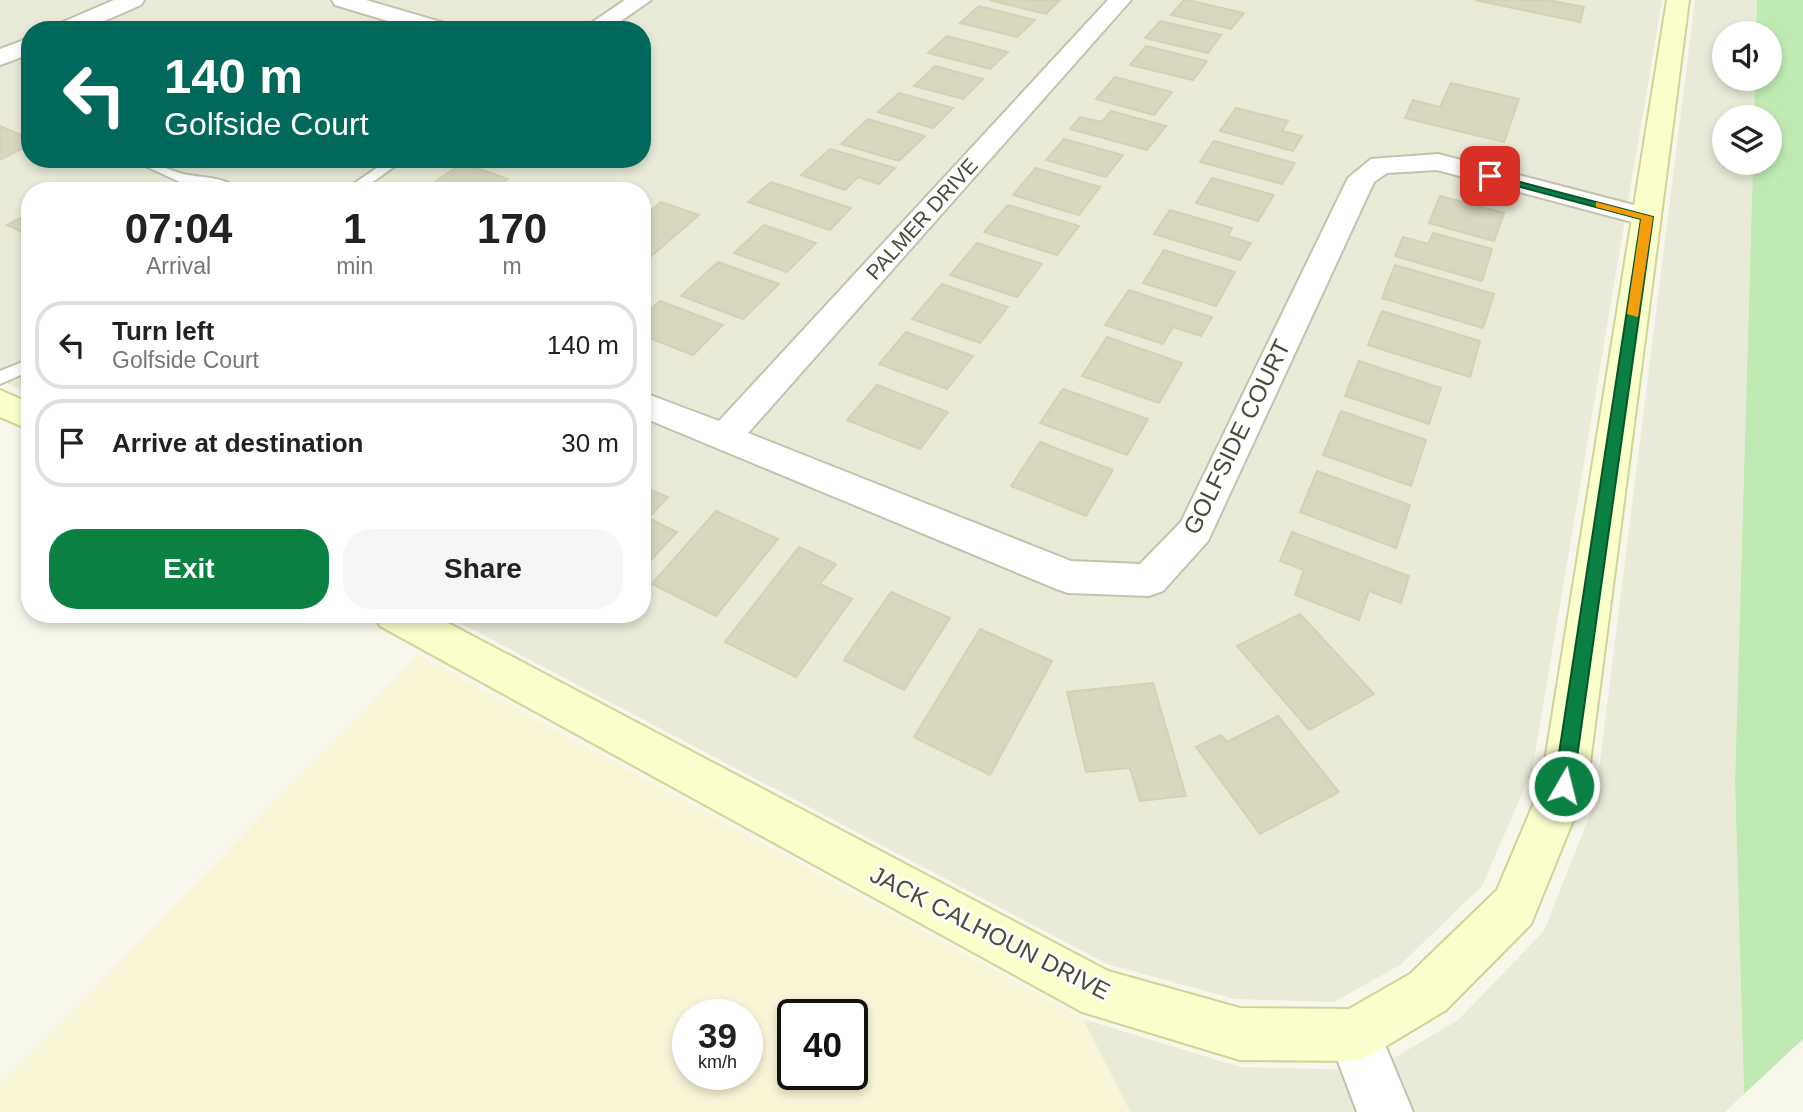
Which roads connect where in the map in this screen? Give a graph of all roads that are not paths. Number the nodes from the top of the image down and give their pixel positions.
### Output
1 (133, 0) edge
2 (342, 0) edge
3 (640, 0) edge
4 (1120, 0) edge
5 (1678, 0) edge
6 (85, 21) edge
7 (413, 21) edge
8 (606, 21) edge
9 (21, 49) edge
10 (0, 58) edge
11 (158, 168) edge
12 (385, 168) edge
13 (214, 182) edge
14 (364, 182) edge
15 (1647, 217) junction
16 (21, 368) edge
17 (0, 379) edge
18 (0, 402) edge
19 (651, 408) edge
20 (21, 413) edge
21 (724, 438) junction
22 (411, 623) edge
23 (1354, 1035) junction
24 (1385, 1112) edge

1 - 6 street
2 - 7 street
3 - 8 street
4 - 21 street, PALMER DRIVE
5 - 15 street
9 - 10 street
11 - 13 lane
12 - 14 lane
15 - 21 street, GOLFSIDE COURT
15 - 23 street
16 - 17 lane
18 - 20 street
19 - 21 street, GOLFSIDE COURT
22 - 23 street, JACK CALHOUN DRIVE
23 - 24 street

